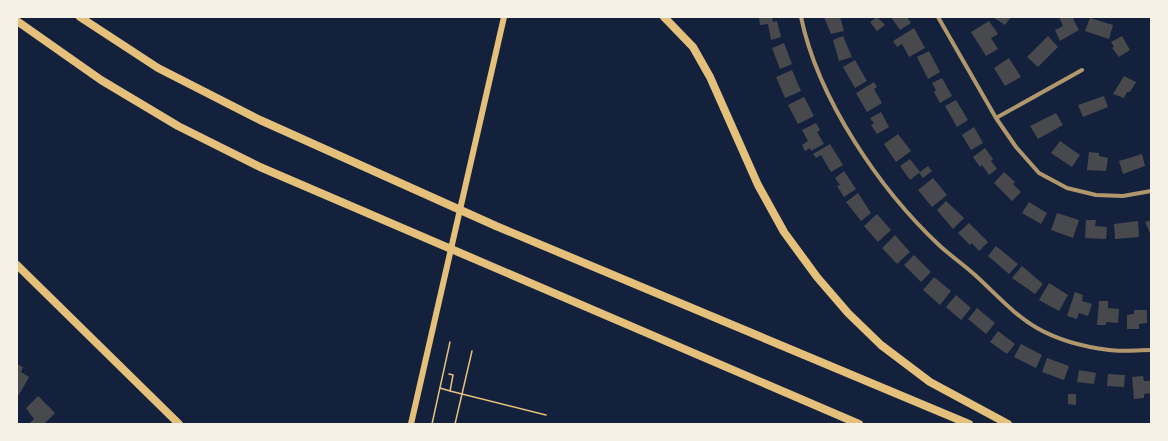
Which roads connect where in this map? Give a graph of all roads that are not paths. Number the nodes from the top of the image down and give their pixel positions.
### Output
1 (80, 17) edge
2 (504, 17) edge
3 (664, 17) edge
4 (801, 17) edge
5 (944, 17) edge
6 (939, 19) edge
7 (17, 21) edge
8 (1082, 70) dead end
9 (996, 118) junction
10 (1151, 191) edge
11 (17, 266) edge
12 (1151, 350) edge
13 (179, 424) edge
14 (411, 424) edge
15 (859, 424) edge
16 (969, 424) edge
17 (1008, 424) edge

1 - 16 highway
2 - 14 main road
3 - 17 highway
4 - 12 street
5 - 6 street
6 - 9 street
7 - 15 highway
8 - 9 street
9 - 10 street
11 - 13 highway

